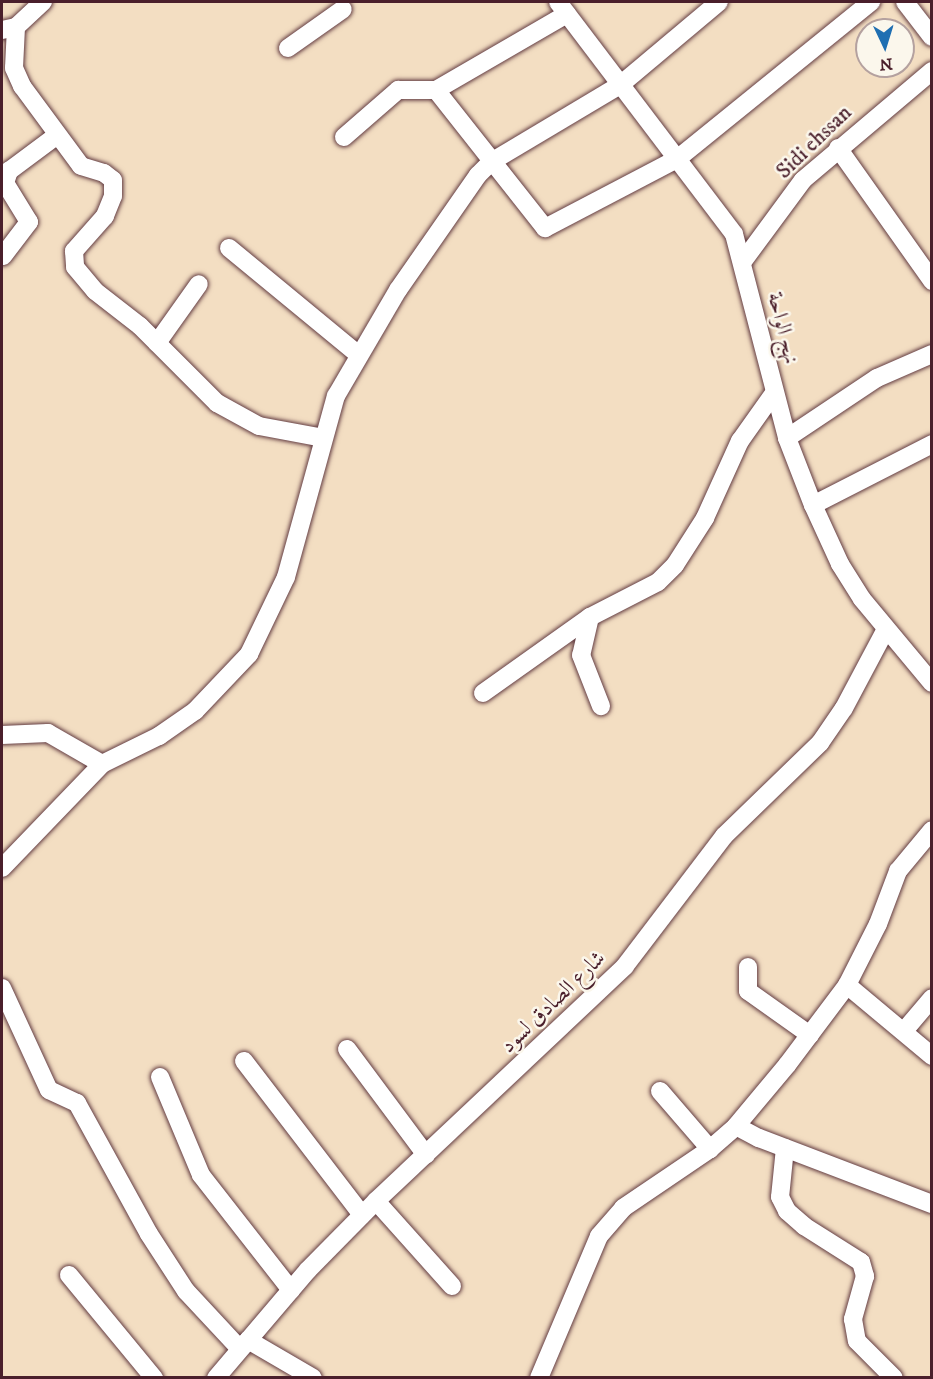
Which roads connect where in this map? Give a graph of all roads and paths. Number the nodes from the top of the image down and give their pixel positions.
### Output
1 (44, 2) edge
2 (719, 2) edge
3 (871, 2) edge
4 (905, 2) edge
5 (346, 4) edge
6 (566, 7) edge
7 (9, 29) edge
8 (932, 37) edge
9 (288, 48) dead end
10 (932, 71) edge
11 (620, 86) junction
12 (436, 90) junction
13 (56, 136) junction
14 (344, 137) dead end
15 (838, 148) junction
16 (677, 159) junction
17 (491, 162) junction
18 (229, 248) dead end
19 (3, 256) edge
20 (744, 260) junction
21 (932, 281) edge
22 (199, 284) dead end
23 (157, 343) junction
24 (932, 354) edge
25 (358, 355) junction
26 (774, 393) junction
27 (323, 438) junction
28 (787, 438) junction
29 (932, 444) edge
30 (813, 506) junction
31 (590, 617) junction
32 (885, 631) junction
33 (932, 683) edge
34 (483, 693) dead end
35 (601, 706) dead end
36 (2, 735) edge
37 (102, 764) junction
38 (932, 830) edge
39 (2, 868) edge
40 (748, 967) dead end
41 (847, 986) junction
42 (2, 988) edge
43 (932, 998) edge
44 (904, 1031) junction
45 (810, 1035) junction
46 (347, 1049) dead end
47 (932, 1056) edge
48 (244, 1061) dead end
49 (160, 1077) dead end
50 (660, 1091) dead end
51 (736, 1126) junction
52 (785, 1148) junction
53 (710, 1149) junction
54 (426, 1155) junction
55 (376, 1201) junction
56 (932, 1204) edge
57 (362, 1215) junction
58 (69, 1275) dead end
59 (452, 1286) dead end
60 (291, 1290) junction
61 (244, 1345) junction
62 (154, 1377) edge
63 (216, 1377) edge
64 (313, 1377) edge
65 (539, 1377) edge
66 (894, 1377) edge

1 - 7 street
2 - 11 street
3 - 16 street
4 - 8 street
5 - 9 street
6 - 11 street, نهج الواحة
6 - 12 street
7 - 13 street
10 - 15 street, Sidi ehssan
11 - 16 street, نهج الواحة
11 - 17 street
12 - 14 street
12 - 17 street
13 - 19 street
13 - 23 street
15 - 20 street, Sidi ehssan
15 - 21 street
16 - 17 street
16 - 20 street, نهج الواحة
17 - 25 street
18 - 25 street
20 - 26 street, نهج الواحة
22 - 23 street
23 - 27 street
24 - 28 street
25 - 27 street
26 - 28 street, نهج الواحة
26 - 31 street
27 - 37 street
28 - 30 street, نهج الواحة
29 - 30 street
30 - 32 street, نهج الواحة
31 - 34 street
31 - 35 street
32 - 33 street, نهج الواحة
32 - 54 street, شارع الصادق لسود
36 - 37 street
37 - 39 street
38 - 41 street
40 - 45 street
41 - 44 street
41 - 45 street
42 - 61 street
43 - 44 street
44 - 47 street
45 - 51 street
46 - 54 street
48 - 57 street
49 - 60 street
50 - 53 street
51 - 52 street
51 - 53 street
52 - 56 street
52 - 66 street
53 - 65 street
54 - 55 street, شارع الصادق لسود
55 - 57 street, شارع الصادق لسود
55 - 59 street
57 - 60 street, شارع الصادق لسود
58 - 62 street
60 - 61 street, شارع الصادق لسود
61 - 63 street, شارع الصادق لسود
61 - 64 street

